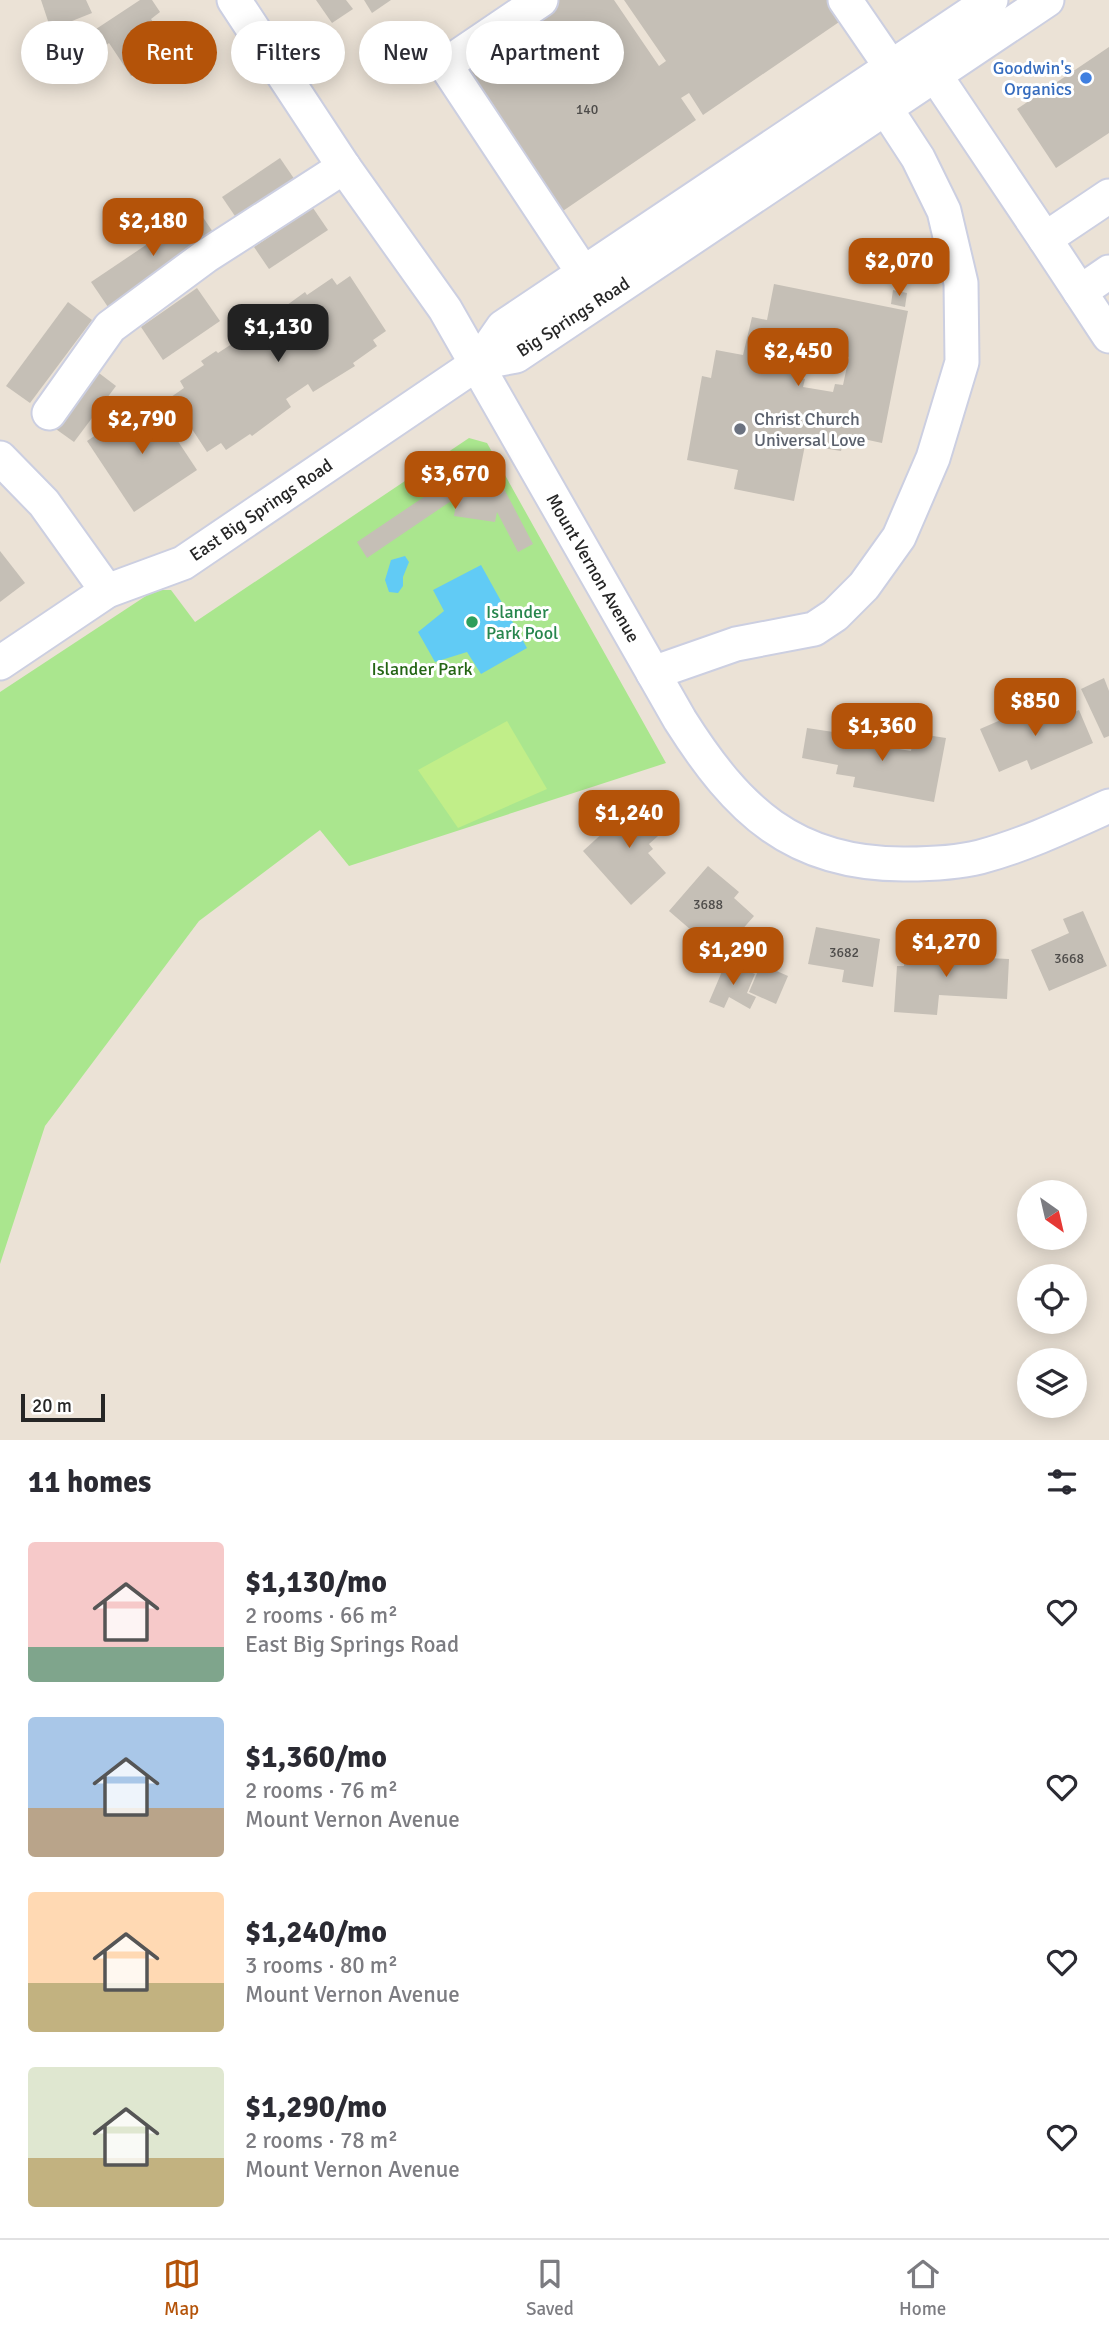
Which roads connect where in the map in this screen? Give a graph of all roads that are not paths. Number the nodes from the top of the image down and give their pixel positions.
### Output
1 (234, 0) edge
2 (541, 0) edge
3 (845, 0) edge
4 (991, 0) edge
5 (1047, 0) edge
6 (891, 67) junction
7 (935, 75) junction
8 (886, 108) junction
9 (344, 167) junction
10 (1109, 196) edge
11 (1045, 239) junction
12 (1109, 272) edge
13 (584, 274) junction
14 (1080, 292) junction
15 (1109, 336) edge
16 (478, 363) junction
17 (49, 414) dead end
18 (0, 458) edge
19 (107, 591) junction
20 (0, 663) edge
21 (653, 673) junction
22 (1109, 806) edge

1 - 9 street, Mount Vernon Avenue
2 - 13 street
3 - 6 street
4 - 6 street, Big Springs Road
5 - 7 street, Big Springs Road
6 - 13 street, Big Springs Road
7 - 8 street, Big Springs Road
7 - 11 street
8 - 16 street, Big Springs Road
8 - 21 street
9 - 16 street, Mount Vernon Avenue
9 - 17 street
10 - 11 street
11 - 14 street
12 - 14 street
13 - 16 street, Big Springs Road
14 - 15 street
16 - 19 street, East Big Springs Road
16 - 21 street, Mount Vernon Avenue
18 - 19 street
19 - 20 street, East Big Springs Road
21 - 22 street, Mount Vernon Avenue

